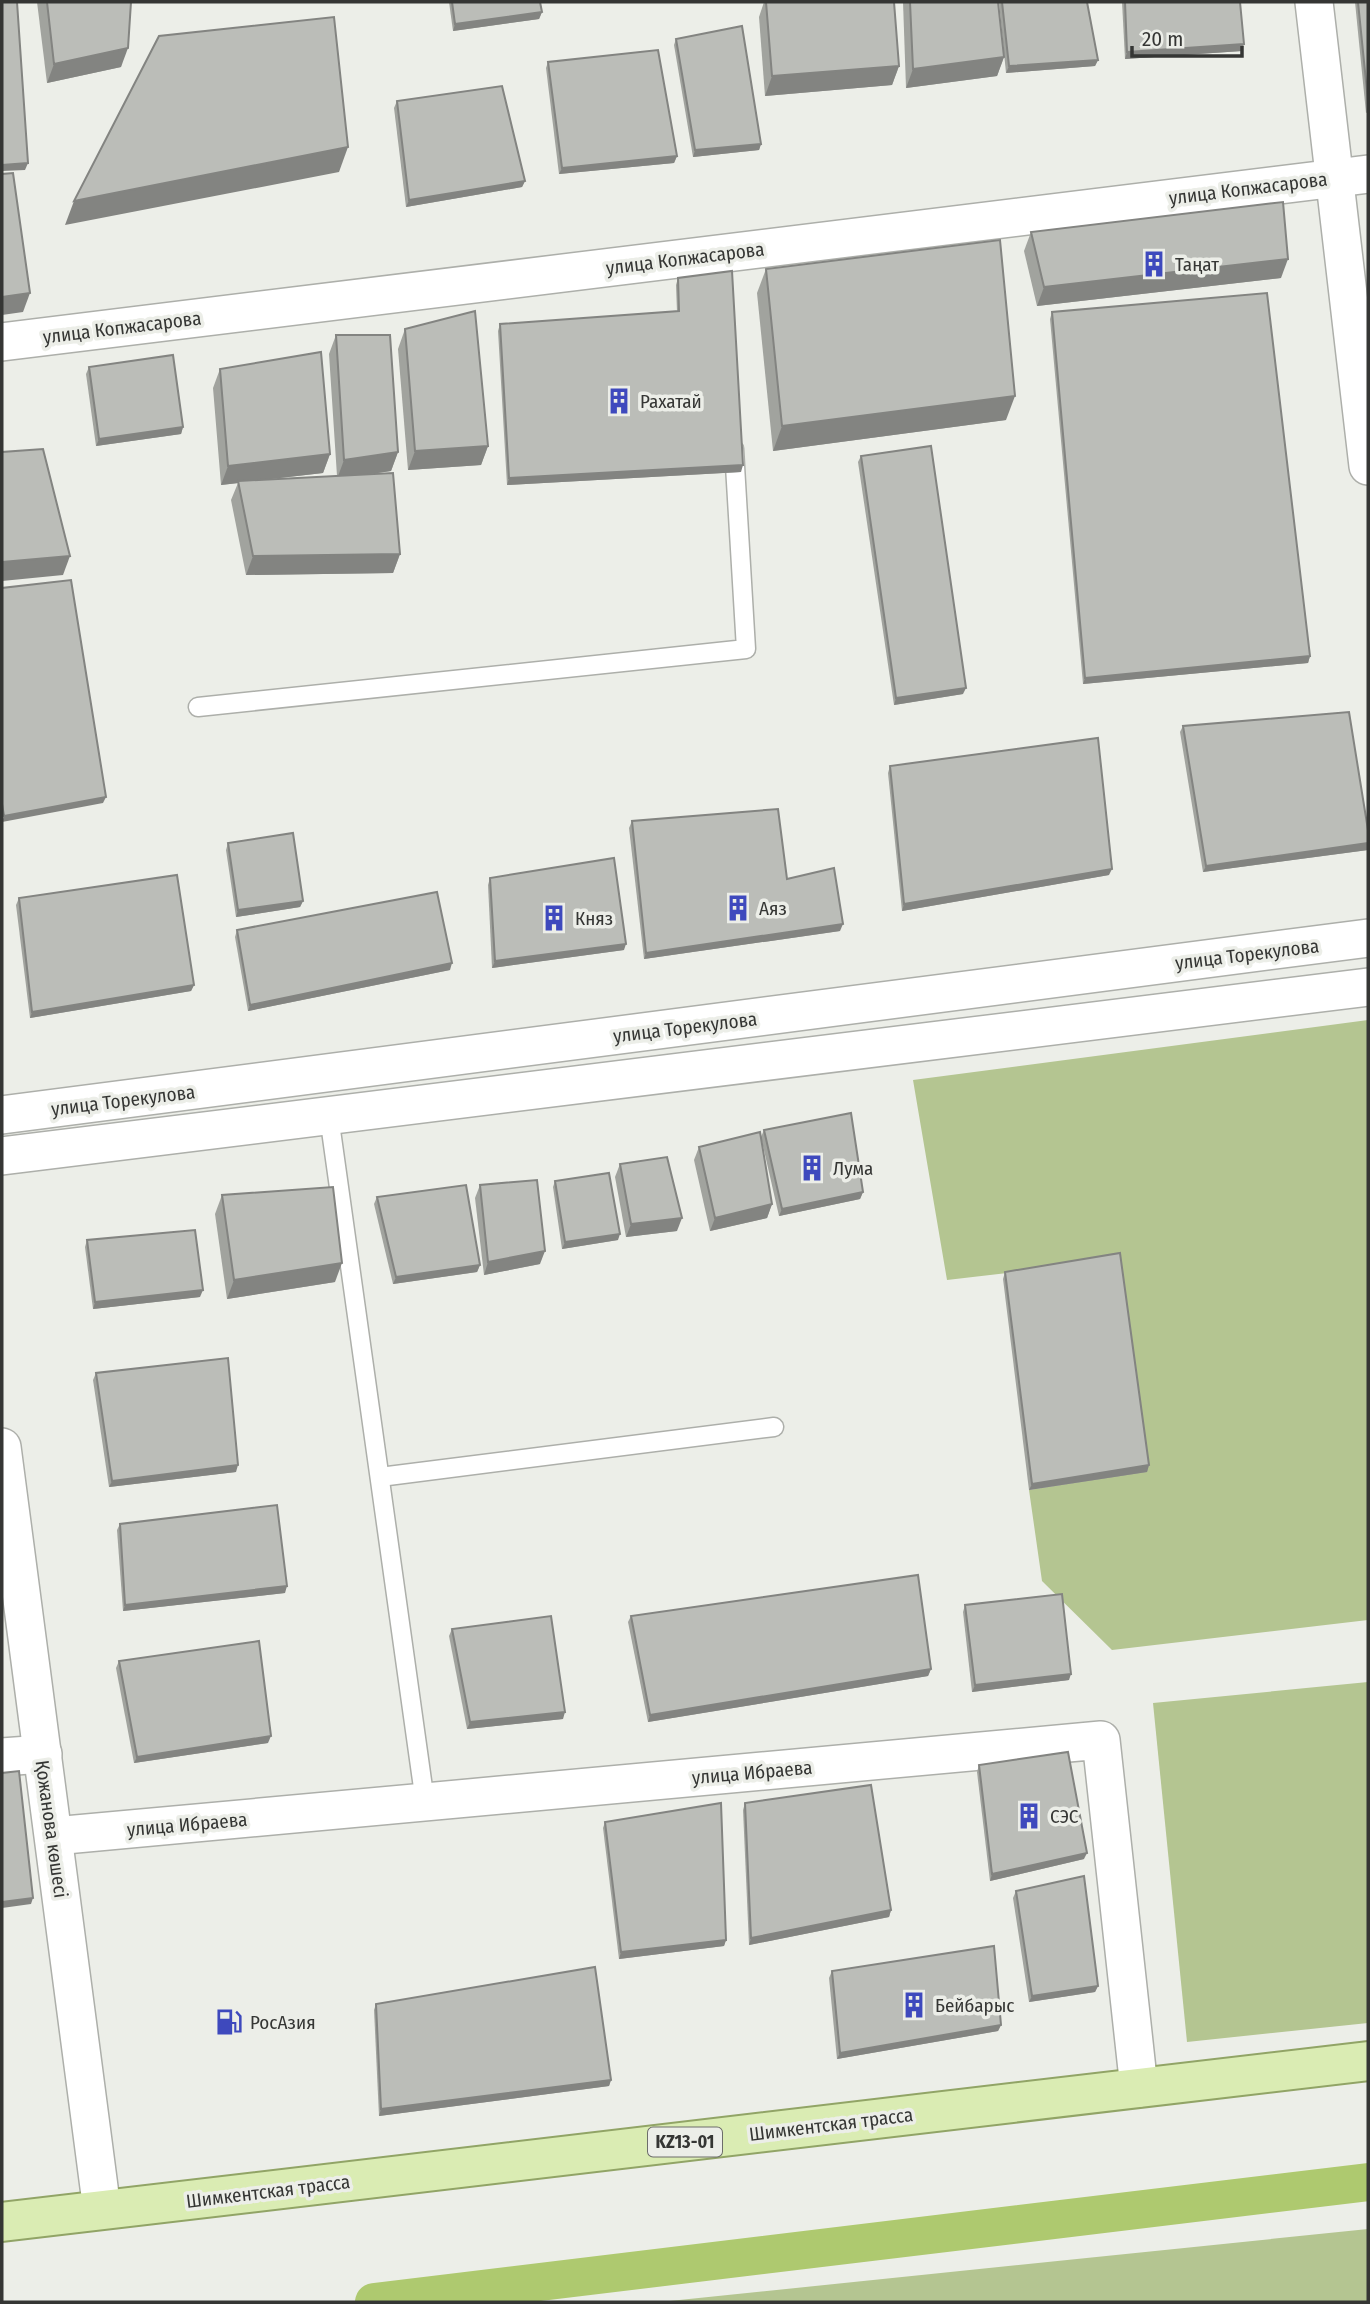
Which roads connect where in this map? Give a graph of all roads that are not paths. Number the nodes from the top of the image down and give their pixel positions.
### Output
1 (1314, 2) edge
2 (1351, 176) edge
3 (2, 342) edge
4 (733, 431) edge
5 (1368, 466) edge
6 (198, 707) dead end
7 (1368, 938) edge
8 (1368, 987) edge
9 (2, 1115) edge
10 (329, 1116) junction
11 (2, 1156) edge
12 (774, 1427) dead end
13 (2, 1447) edge
14 (380, 1477) junction
15 (43, 1754) junction
16 (2, 1757) edge
17 (425, 1802) junction
18 (54, 1836) junction
19 (1368, 2061) edge
20 (1139, 2088) junction
21 (102, 2210) junction
22 (2, 2222) edge

1 - 2 street
2 - 3 street, улица Копжасарова
2 - 5 street
4 - 6 lane
7 - 9 street, улица Торекулова
8 - 10 street
10 - 11 street
10 - 14 lane
12 - 14 lane
13 - 15 street, Қожанова көшесі
14 - 17 lane
15 - 16 street
15 - 18 street, Қожанова көшесі
17 - 18 street, улица Ибраева
17 - 20 street, улица Ибраева
18 - 21 street, Қожанова көшесі
19 - 20 main road, Шимкентская трасса / KZ13-01
20 - 21 main road, Шимкентская трасса / KZ13-01
21 - 22 main road, Шимкентская трасса / KZ13-01

